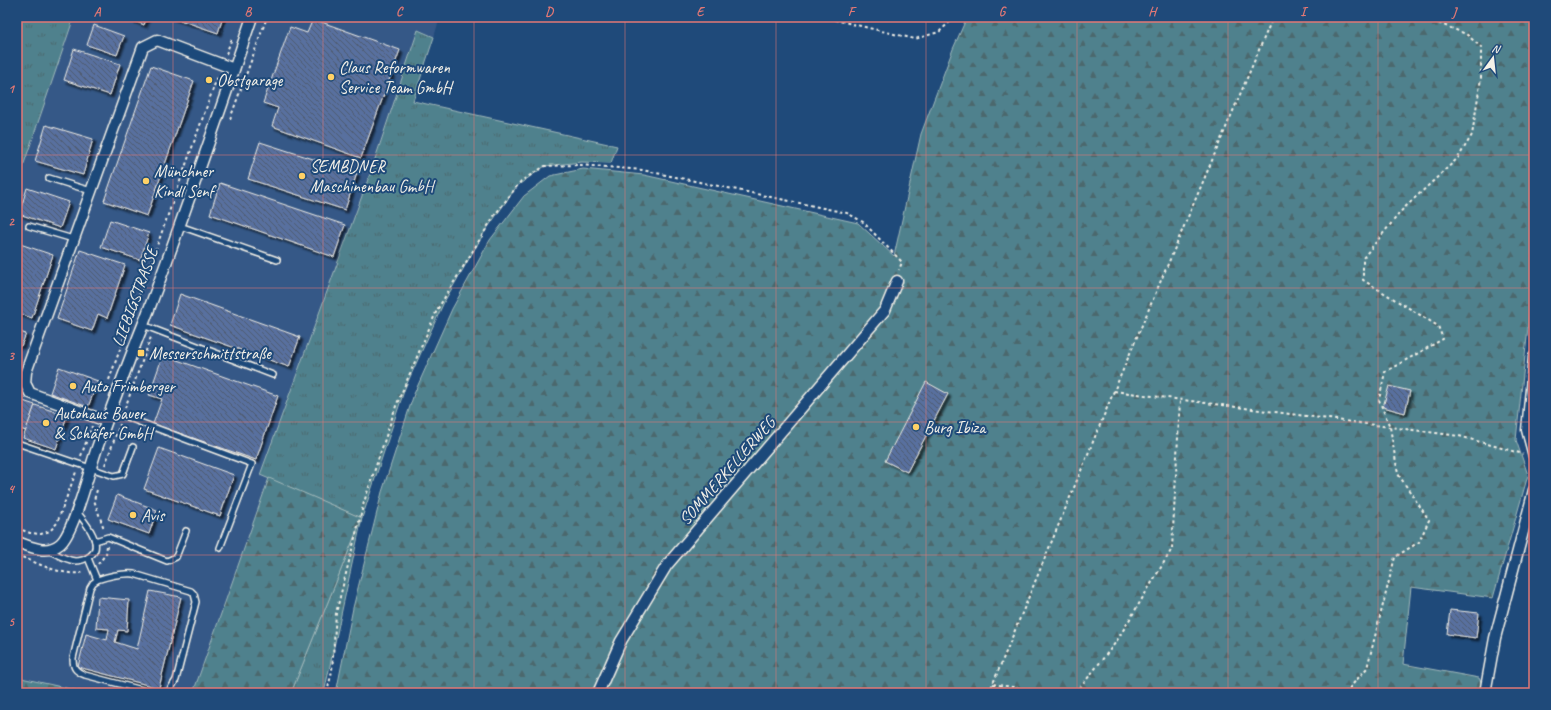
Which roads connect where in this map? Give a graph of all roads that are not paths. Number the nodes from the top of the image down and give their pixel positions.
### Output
1 (252, 17) edge
2 (234, 69) junction
3 (49, 178) dead end
4 (91, 191) junction
5 (179, 225) junction
6 (29, 226) dead end
7 (73, 240) junction
8 (277, 260) dead end
9 (897, 281) road end
10 (143, 325) junction
11 (1534, 357) edge
12 (273, 374) dead end
13 (110, 411) junction
14 (106, 421) junction
15 (17, 443) edge
16 (133, 447) dead end
17 (1530, 455) edge
18 (90, 468) junction
19 (1534, 490) edge
20 (77, 511) junction
21 (186, 531) dead end
22 (95, 541) junction
23 (17, 542) edge
24 (220, 548) dead end
25 (47, 550) junction
26 (88, 558) junction
27 (97, 580) junction
28 (154, 693) edge
29 (164, 693) edge
30 (598, 693) edge
31 (1485, 693) edge

1 - 2 street, LIEBIGSTRASSE
2 - 4 street
2 - 5 street, LIEBIGSTRASSE
3 - 4 lane
4 - 7 street
5 - 8 lane
5 - 10 street, LIEBIGSTRASSE
6 - 7 lane
7 - 14 street
9 - 30 street, SOMMERKELLERWEG
10 - 12 lane
10 - 13 street, LIEBIGSTRASSE
11 - 17 street
13 - 14 street, LIEBIGSTRASSE
13 - 24 lane
14 - 18 street, LIEBIGSTRASSE
15 - 18 lane
16 - 18 lane
18 - 20 street, LIEBIGSTRASSE
19 - 31 street
20 - 22 lane
20 - 25 street, LIEBIGSTRASSE
21 - 22 lane
22 - 26 lane
23 - 25 street
25 - 26 lane
26 - 27 lane
27 - 28 lane
27 - 29 lane

